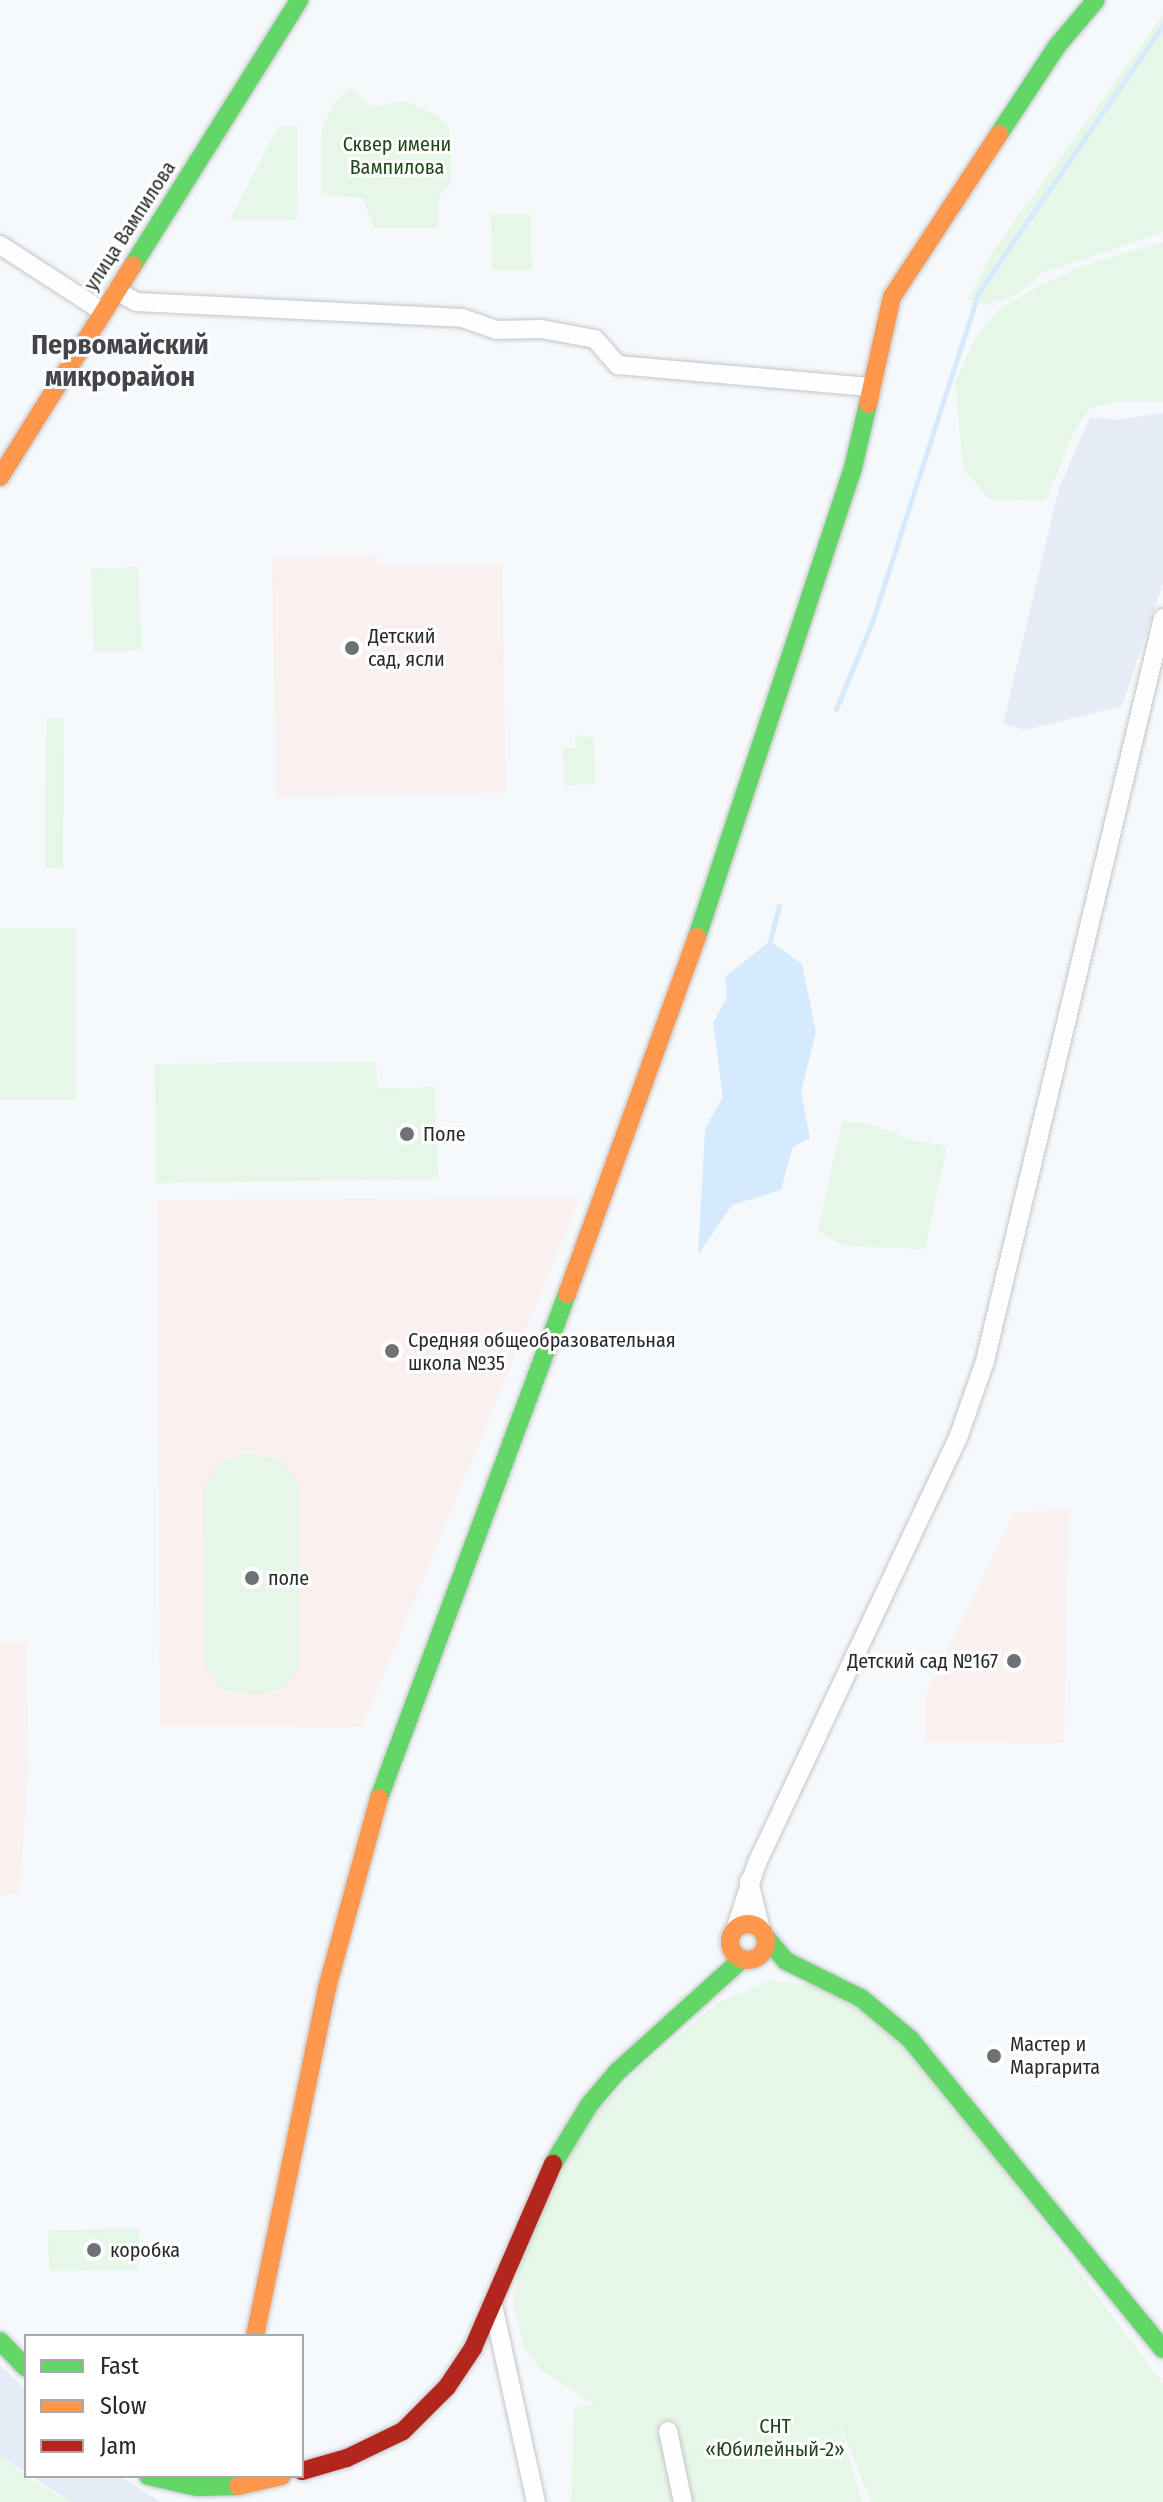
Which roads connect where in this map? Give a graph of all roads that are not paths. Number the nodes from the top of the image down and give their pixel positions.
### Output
1 (299, 0) edge
2 (1096, 0) edge
3 (0, 245) edge
4 (116, 291) junction
5 (102, 311) junction
6 (872, 387) junction
7 (0, 477) edge
8 (1163, 618) edge
9 (749, 1881) junction
10 (763, 1932) junction
11 (732, 1936) junction
12 (748, 1959) junction
13 (786, 1961) junction
14 (706, 1991) junction
15 (493, 2305) junction
16 (255, 2334) edge
17 (0, 2341) edge
18 (1163, 2349) edge
19 (24, 2366) edge
20 (668, 2431) dead end
21 (304, 2470) edge
22 (153, 2478) edge
23 (265, 2478) edge
24 (239, 2481) edge
25 (215, 2494) edge
26 (536, 2502) edge
27 (683, 2502) edge

1 - 4 street, улица Вампилова
2 - 6 street
3 - 5 street
4 - 5 street, улица Вампилова
4 - 6 street
5 - 7 street, улица Вампилова
6 - 16 street
8 - 9 street
9 - 10 street
9 - 11 street
10 - 11 street
10 - 12 street
10 - 13 street
11 - 12 street
11 - 14 street
12 - 13 street
12 - 14 street
13 - 18 street
14 - 15 street
15 - 21 street
15 - 26 street
17 - 19 street
20 - 27 street
22 - 25 street
23 - 24 street
24 - 25 street

